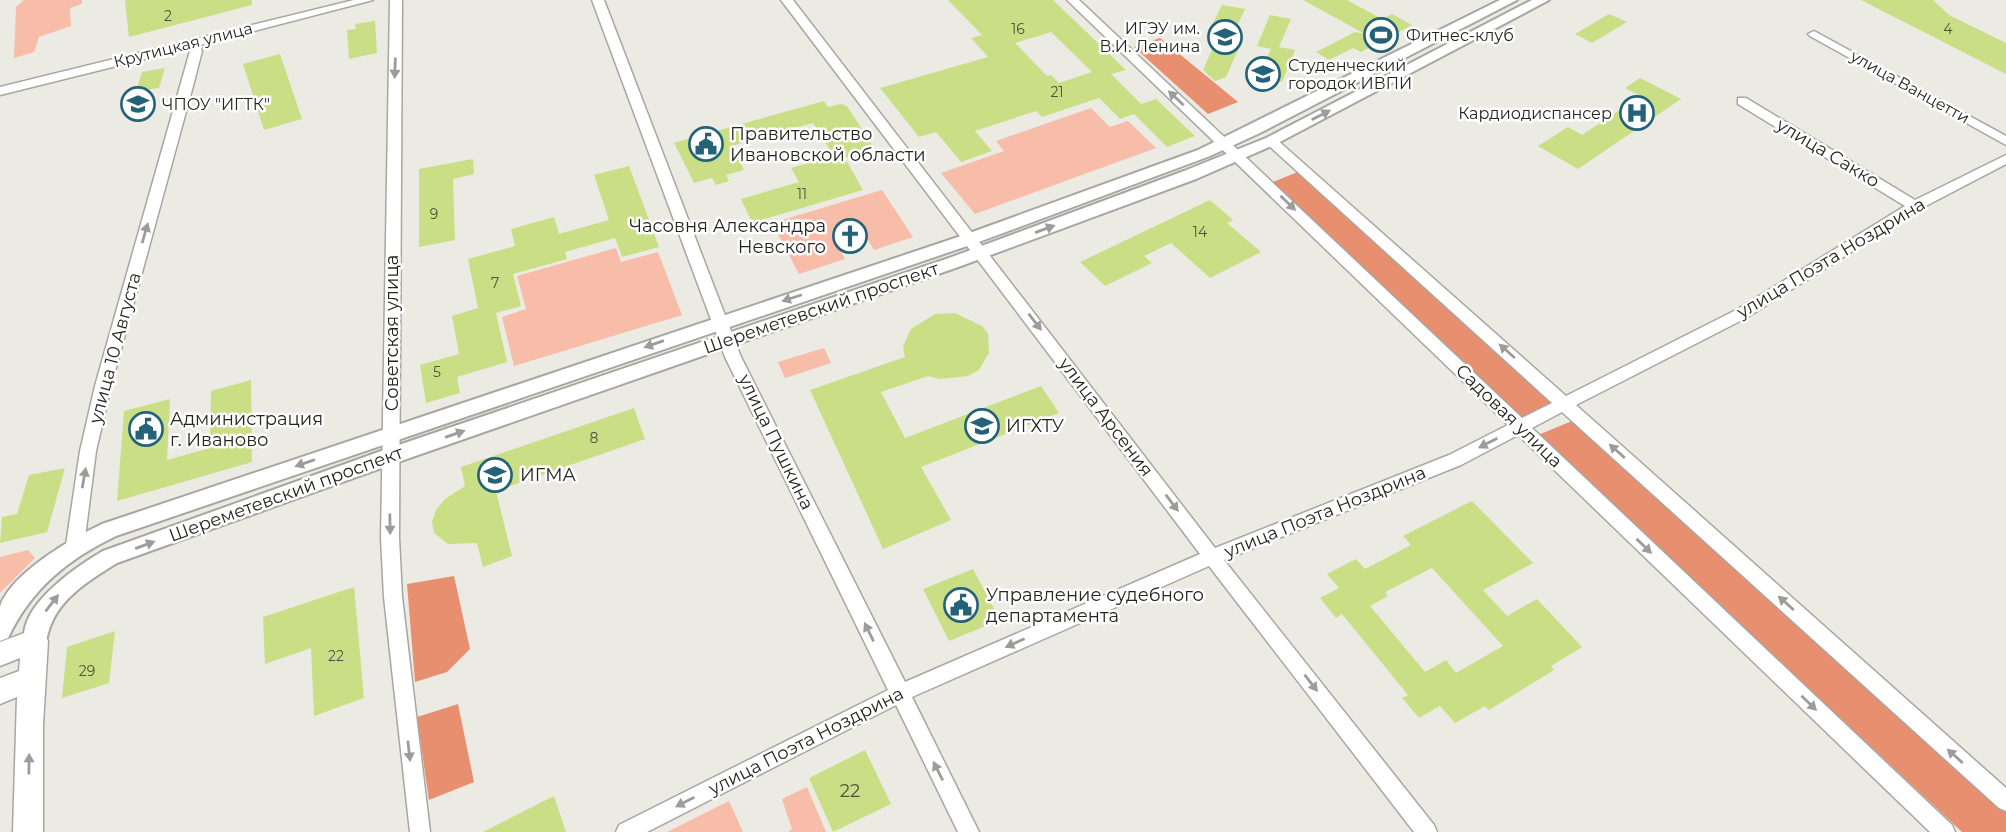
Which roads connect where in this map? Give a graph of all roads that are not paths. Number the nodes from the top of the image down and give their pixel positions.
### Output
1 (367, 0) edge
2 (396, 0) edge
3 (598, 0) edge
4 (787, 0) edge
5 (1073, 0) edge
6 (1510, 0) edge
7 (1542, 0) edge
8 (323, 5) edge
9 (1814, 34) dead end
10 (194, 43) junction
11 (0, 90) edge
12 (1742, 101) dead end
13 (1272, 141) junction
14 (2006, 141) edge
15 (1232, 150) junction
16 (2006, 159) edge
17 (1914, 206) junction
18 (975, 245) junction
19 (722, 332) junction
20 (1565, 404) junction
21 (1520, 427) junction
22 (393, 433) junction
23 (391, 456) junction
24 (75, 545) junction
25 (1212, 557) junction
26 (41, 573) junction
27 (0, 606) edge
28 (0, 631) edge
29 (35, 641) junction
30 (0, 654) edge
31 (32, 679) junction
32 (0, 691) edge
33 (899, 694) junction
34 (2006, 801) edge
35 (28, 832) edge
36 (420, 832) edge
37 (626, 832) edge
38 (969, 832) edge
39 (1427, 832) edge
40 (1945, 832) edge

1 - 8 street, Крутицкая улица
2 -> 22 street, Советская улица
3 - 19 street, улица Пушкина
4 - 18 street, улица Арсения
15 -> 5 street, Садовая улица
6 - 15 main road, Шереметевский проспект
13 -> 7 main road, Шереметевский проспект
8 - 10 street, Крутицкая улица
9 - 14 street, улица Ванцетти
10 - 11 street, Крутицкая улица
24 -> 10 street, улица 10 Августа
12 - 17 street, улица Сакко
13 - 15 main road, Шереметевский проспект
20 -> 13 street
15 - 18 main road, Шереметевский проспект
15 -> 21 street, Садовая улица
16 - 17 street, улица Поэта Ноздрина
17 - 20 street, улица Поэта Ноздрина
18 - 19 main road, Шереметевский проспект
18 -> 25 street, улица Арсения
19 -> 22 main road, Шереметевский проспект
23 -> 19 main road, Шереметевский проспект
33 -> 19 street, улица Пушкина
20 - 21 street, улица Поэта Ноздрина
34 -> 20 street
21 -> 25 street, улица Поэта Ноздрина
21 -> 40 street, Садовая улица
22 - 23 street, Советская улица
22 -> 24 main road, Шереметевский проспект
29 -> 23 main road, Шереметевский проспект
23 -> 36 street, Советская улица
24 - 26 main road
25 -> 33 street, улица Поэта Ноздрина
25 -> 39 street, улица Арсения
26 - 27 main road
26 - 28 main road
29 - 30 highway
29 - 31 highway
31 - 32 highway
35 -> 31 highway
33 -> 37 street, улица Поэта Ноздрина
38 -> 33 street, улица Пушкина

